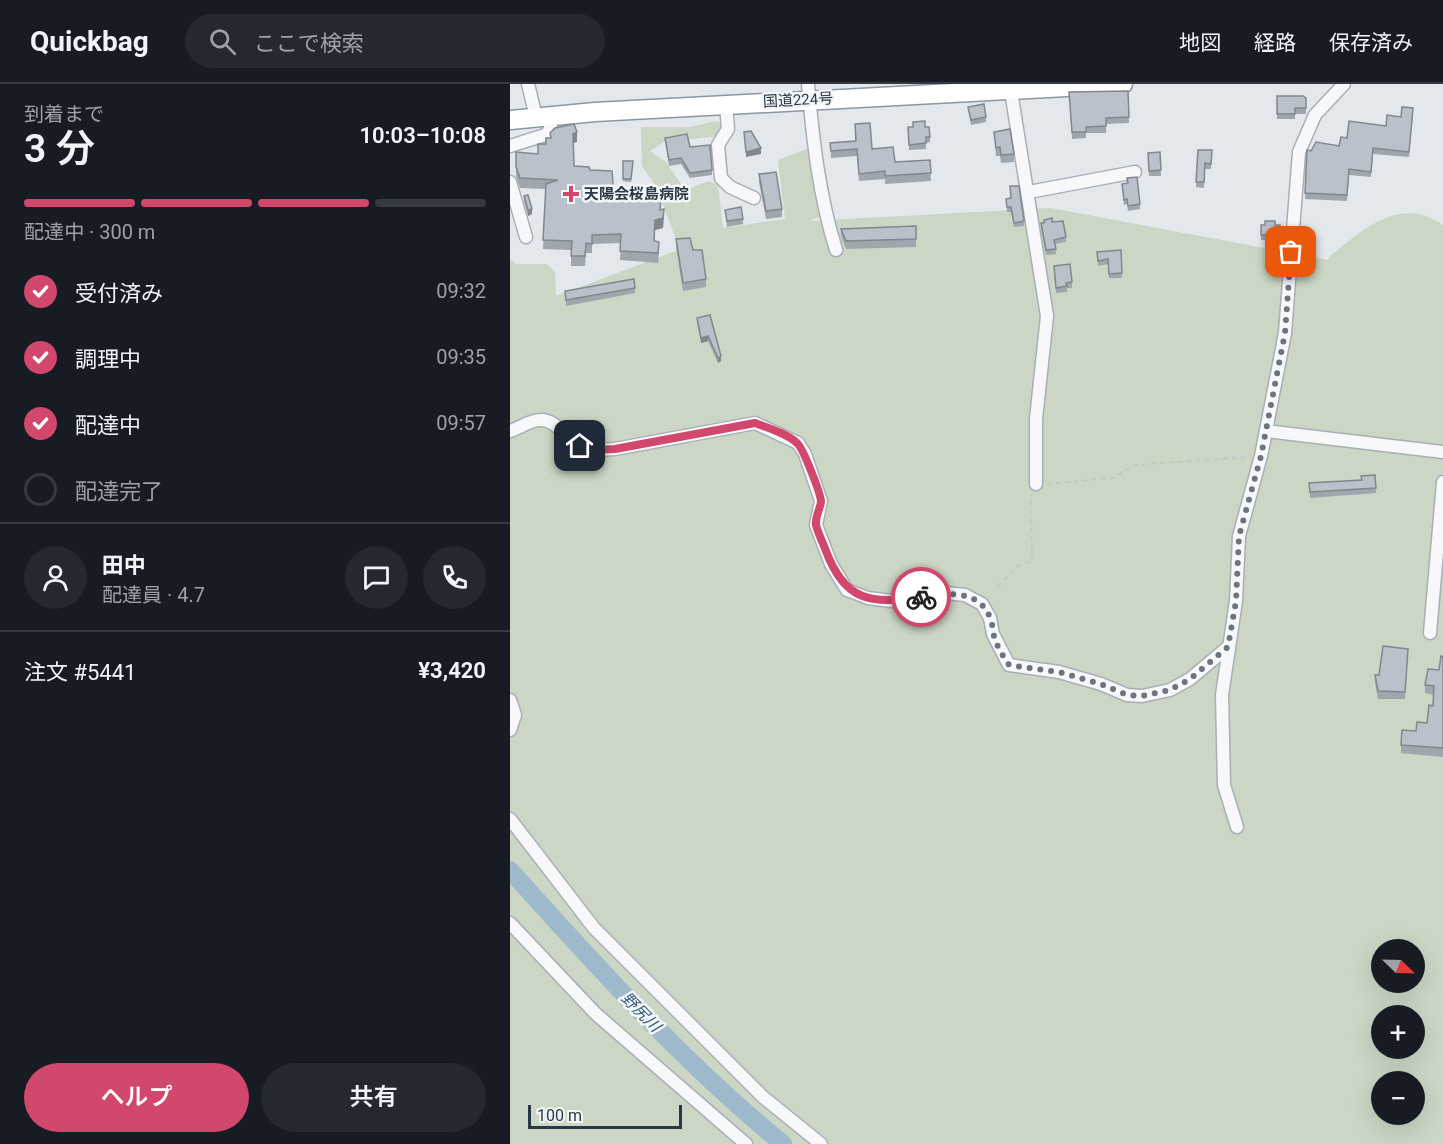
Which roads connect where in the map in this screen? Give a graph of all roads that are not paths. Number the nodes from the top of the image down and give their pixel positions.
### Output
1 (528, 84) edge
2 (1123, 84) edge
3 (1344, 84) edge
4 (1010, 86) edge
5 (808, 92) edge
6 (726, 105) junction
7 (545, 116) junction
8 (510, 120) edge
9 (510, 146) edge
10 (1135, 172) dead end
11 (510, 182) edge
12 (1029, 192) junction
13 (754, 198) dead end
14 (526, 237) dead end
15 (836, 250) dead end
16 (510, 431) edge
17 (1266, 431) junction
18 (1443, 452) edge
19 (1443, 482) edge
20 (1036, 484) road end
21 (1430, 633) dead end
22 (1228, 647) junction
23 (510, 700) edge
24 (510, 730) edge
25 (510, 819) edge
26 (1237, 827) dead end
27 (510, 923) edge
28 (746, 1144) edge
29 (821, 1144) edge

1 - 7 street
2 - 4 highway, 国道224号
3 - 17 street
4 - 5 highway, 国道224号
4 - 12 street
5 - 6 highway, 国道224号
5 - 15 street
6 - 7 highway, 国道224号
6 - 13 street
7 - 8 highway, 国道224号
7 - 9 street
10 - 12 street
11 - 14 street
12 - 20 street
16 - 22 street
17 - 18 street
17 - 22 street
19 - 21 street
22 - 26 street
23 - 24 street
25 - 29 street
27 - 28 street

